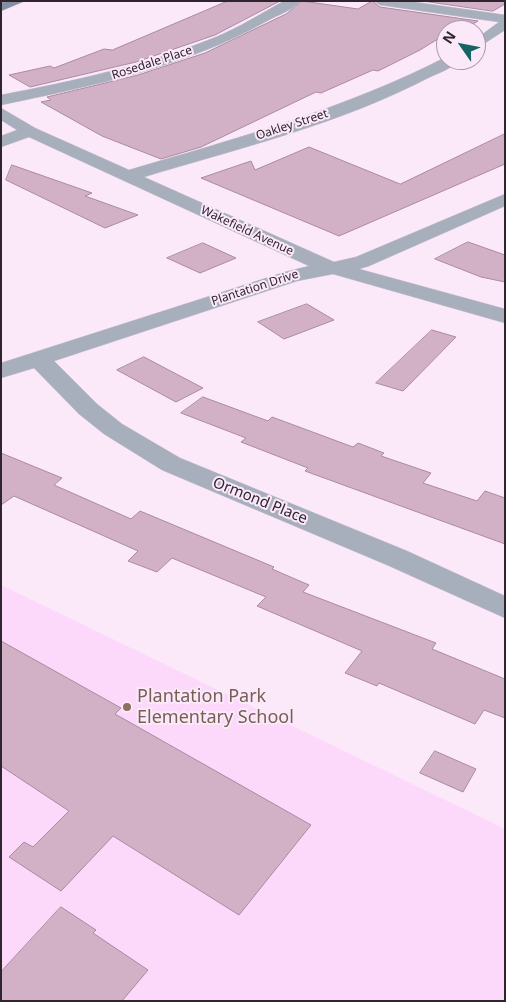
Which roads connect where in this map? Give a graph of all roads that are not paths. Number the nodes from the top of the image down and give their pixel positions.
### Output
1 (19, 1) edge
2 (294, 1) edge
3 (380, 1) edge
4 (1, 7) edge
5 (505, 19) edge
6 (505, 24) edge
7 (486, 38) edge
8 (436, 68) edge
9 (1, 100) edge
10 (1, 113) edge
11 (28, 131) junction
12 (1, 142) edge
13 (127, 176) junction
14 (505, 198) edge
15 (333, 268) junction
16 (505, 316) edge
17 (38, 360) junction
18 (1, 371) edge
19 (505, 608) edge

1 - 4 street
2 - 9 street, Rosedale Place
3 - 5 street
6 - 7 street
8 - 13 street, Oakley Street
10 - 11 street, Wakefield Avenue
11 - 12 street
11 - 13 street, Wakefield Avenue
13 - 15 street, Wakefield Avenue
14 - 15 street, Plantation Drive
15 - 16 street, Wakefield Avenue
15 - 17 street, Plantation Drive
17 - 18 street, Plantation Drive
17 - 19 street, Ormond Place

